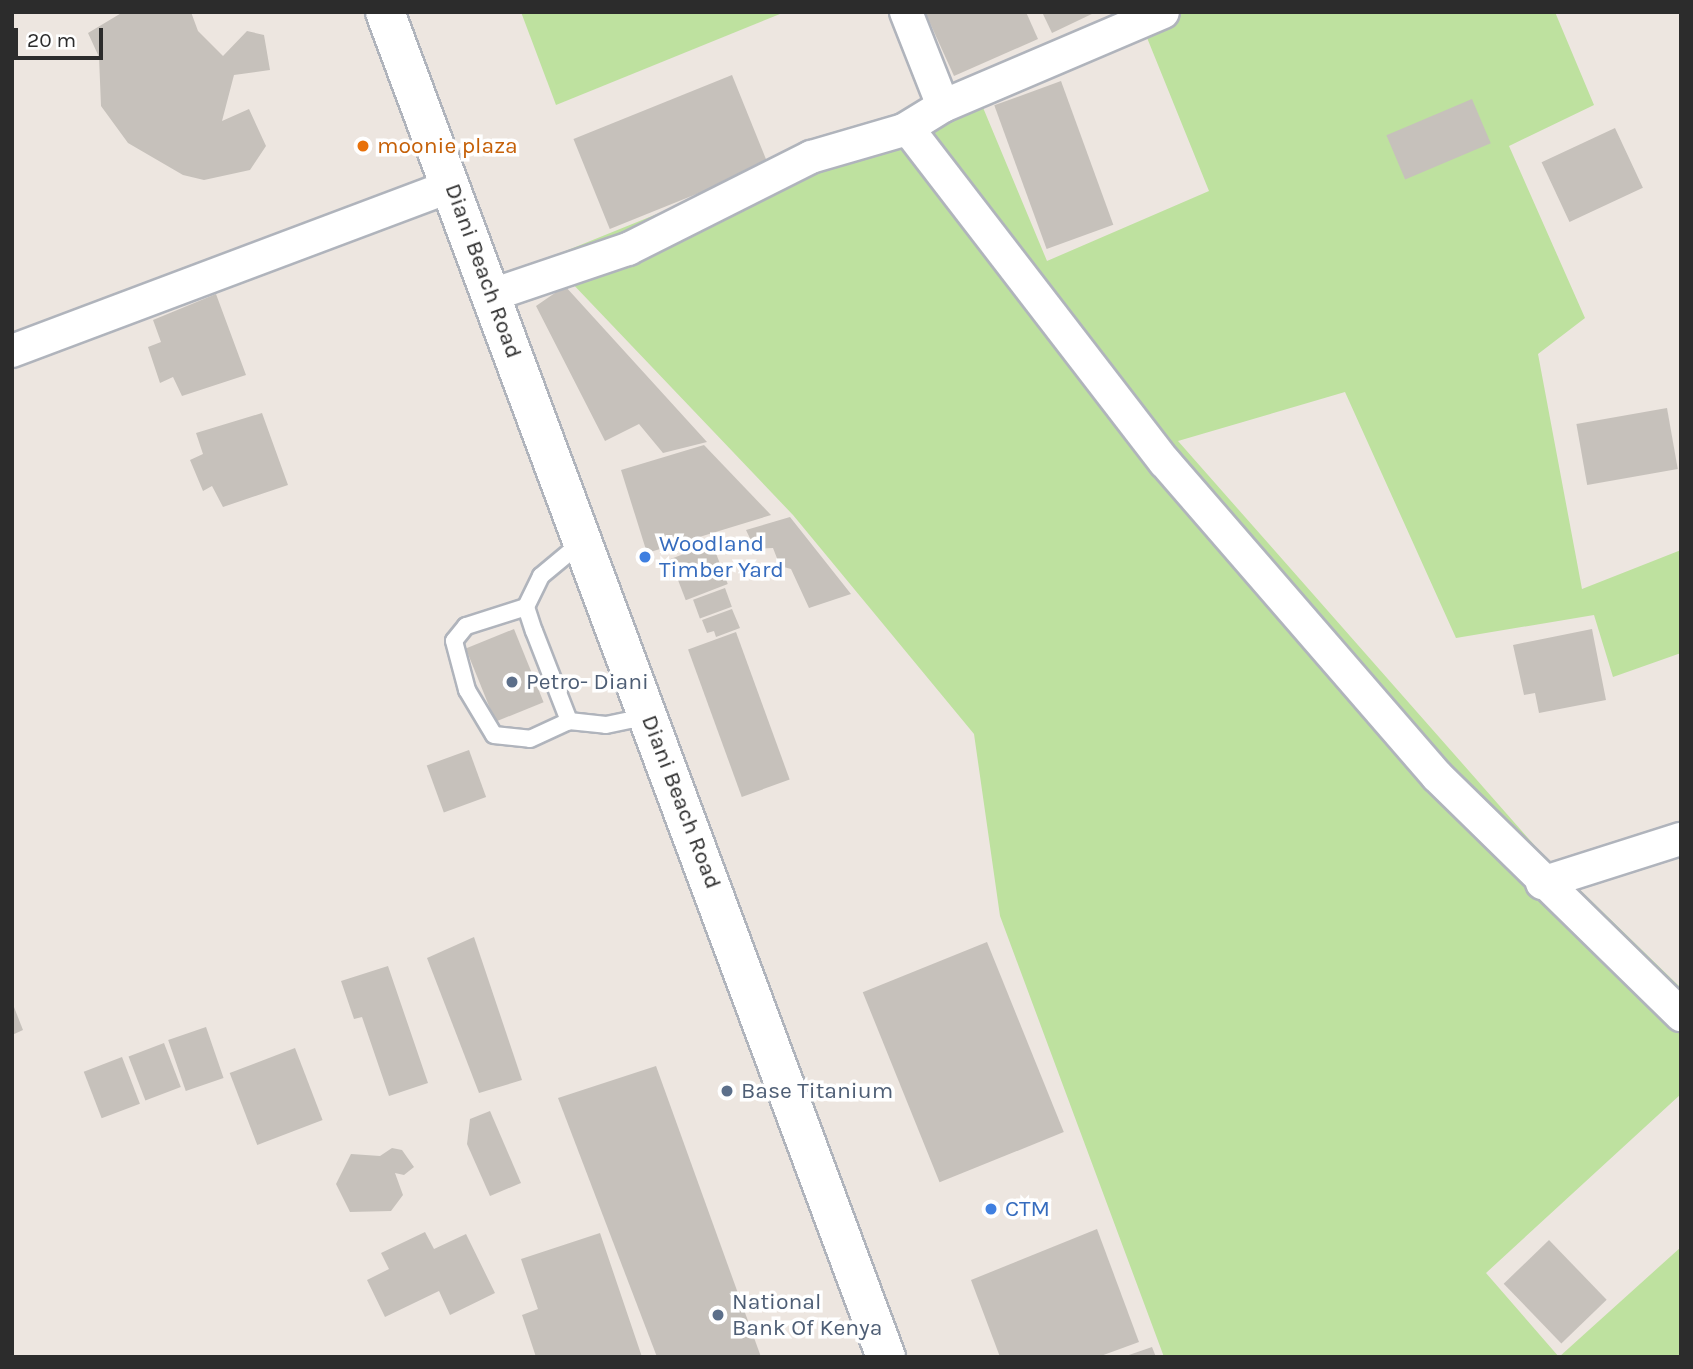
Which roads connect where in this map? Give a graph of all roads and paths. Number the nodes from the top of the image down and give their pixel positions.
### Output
1 (384, 12) edge
2 (906, 12) edge
3 (1163, 12) edge
4 (943, 106) junction
5 (904, 130) junction
6 (452, 186) junction
7 (492, 295) junction
8 (12, 351) edge
9 (583, 541) junction
10 (526, 607) junction
11 (649, 716) junction
12 (569, 721) junction
13 (1681, 839) edge
14 (1542, 883) junction
15 (1681, 1015) edge
16 (886, 1357) edge

1 - 6 main road, Diani Beach Road
2 - 4 street
3 - 4 street
4 - 5 street
5 - 7 street
5 - 14 street
6 - 7 main road, Diani Beach Road
6 - 8 street
7 - 9 main road, Diani Beach Road
9 - 10 lane
9 - 11 main road, Diani Beach Road
10 - 12 lane
10 - 12 lane
11 - 12 lane
11 - 16 main road, Diani Beach Road
13 - 14 street
14 - 15 street

